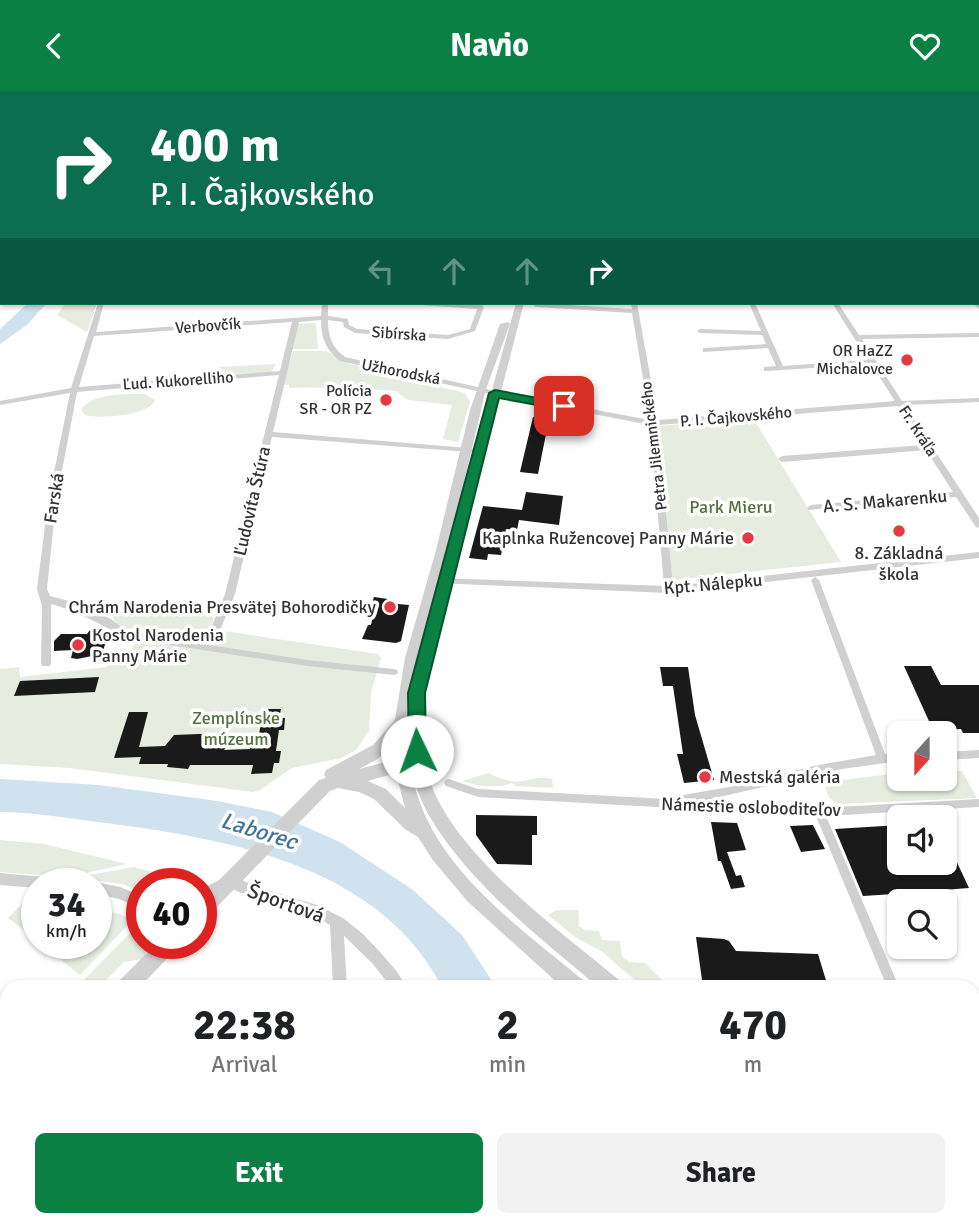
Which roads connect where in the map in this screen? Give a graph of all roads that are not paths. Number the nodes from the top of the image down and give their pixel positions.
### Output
1 (100, 305) edge
2 (325, 305) edge
3 (451, 305) edge
4 (511, 305) edge
5 (519, 305) edge
6 (536, 305) dead end
7 (753, 305) edge
8 (836, 305) edge
9 (635, 307) edge
10 (324, 319) junction
11 (296, 320) junction
12 (346, 320) joint
13 (700, 331) dead end
14 (764, 333) junction
15 (91, 334) junction
16 (979, 335) edge
17 (857, 337) junction
18 (505, 340) junction
19 (770, 346) junction
20 (706, 350) dead end
21 (873, 362) junction
22 (780, 368) junction
23 (767, 369) dead end
24 (282, 373) junction
25 (482, 388) junction
26 (74, 390) junction
27 (495, 393) junction
28 (979, 400) edge
29 (0, 403) edge
30 (900, 403) junction
31 (654, 423) junction
32 (268, 434) junction
33 (928, 447) junction
34 (465, 449) junction
35 (480, 451) junction
36 (782, 459) dead end
37 (457, 479) junction
38 (473, 481) junction
39 (959, 494) junction
40 (811, 508) dead end
41 (979, 525) edge
42 (979, 555) edge
43 (815, 580) dead end
44 (440, 581) junction
45 (668, 590) junction
46 (47, 599) junction
47 (216, 628) dead end
48 (145, 638) joint
49 (46, 663) dead end
50 (394, 673) dead end
51 (400, 723) junction
52 (417, 751) junction
53 (979, 754) edge
54 (957, 755) edge
55 (882, 758) junction
56 (887, 758) edge
57 (367, 759) junction
58 (402, 765) junction
59 (413, 781) junction
60 (449, 783) dead end
61 (319, 790) junction
62 (478, 793) junction
63 (467, 802) dead end
64 (649, 803) junction
65 (979, 803) edge
66 (819, 812) junction
67 (423, 831) junction
68 (236, 876) junction
69 (0, 879) edge
70 (21, 881) edge
71 (217, 887) edge
72 (217, 895) edge
73 (337, 922) junction
74 (148, 959) edge
75 (154, 959) edge
76 (142, 971) junction
77 (134, 980) edge
78 (340, 980) edge
79 (393, 980) edge
80 (568, 980) edge
81 (604, 980) edge
82 (890, 980) edge

1 - 15 street, Farská
2 - 10 street, Užhorodská
3 - 12 street, Sibírska
4 - 18 street
5 - 18 street
6 - 9 street
7 - 14 street
8 - 17 street, Fr. Kráľa
9 - 31 street, Petra Jilemnického
10 - 11 street, Verbovčík
10 - 12 street, Verbovčík
10 - 25 street, Užhorodská
11 - 15 street, Verbovčík
11 - 24 street
13 - 14 street
14 - 19 street
15 - 26 street, Farská
16 - 17 street
17 - 21 street, Fr. Kráľa
18 - 25 street
18 - 27 street
19 - 20 street
19 - 22 street
21 - 22 street
21 - 30 street, Fr. Kráľa
22 - 23 street
24 - 26 street, Ľud. Kukorelliho
24 - 32 street, Ľudovíta Štúra
25 - 27 street, Užhorodská
25 - 34 street
26 - 29 street, Ľud. Kukorelliho
26 - 46 street, Farská
27 - 31 street, P. I. Čajkovského
27 - 35 street
28 - 30 street, P. I. Čajkovského
30 - 31 street, P. I. Čajkovského
30 - 33 street, Fr. Kráľa
31 - 45 street, Petra Jilemnického
32 - 34 street
32 - 47 street, Ľudovíta Štúra
33 - 36 street
33 - 39 street, Fr. Kráľa
34 - 35 street
34 - 37 street
35 - 38 street
37 - 38 street
37 - 44 street
38 - 44 street
39 - 40 street, A. S. Makarenku
39 - 41 street, Fr. Kráľa
42 - 45 street, Kpt. Nálepku
43 - 55 street
44 - 45 street, Kpt. Nálepku
44 - 51 street
44 - 52 street
46 - 48 street
46 - 49 street, Farská
48 - 50 street
51 - 57 street
51 - 58 street
52 - 58 street
52 - 59 street
53 - 54 street
55 - 56 street, Námestie osloboditeľov
55 - 64 street, Námestie osloboditeľov
57 - 58 street
57 - 61 street
58 - 59 street
58 - 61 street
59 - 67 street
59 - 81 street
60 - 62 street, Námestie osloboditeľov
61 - 67 street
61 - 68 street
62 - 63 street
62 - 64 street, Námestie osloboditeľov
64 - 66 street, Námestie osloboditeľov
65 - 66 street, Námestie osloboditeľov
66 - 82 street
67 - 80 street
68 - 71 street
68 - 72 street
68 - 73 street, Športová
69 - 70 street
73 - 78 street
73 - 79 street, Športová
74 - 76 street
75 - 76 street
76 - 77 street

